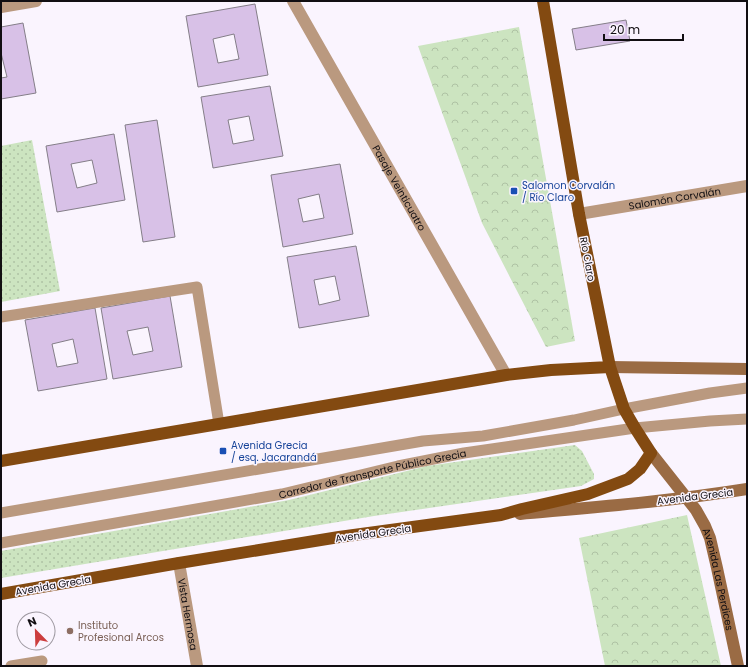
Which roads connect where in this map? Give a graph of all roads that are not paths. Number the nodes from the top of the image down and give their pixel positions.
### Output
1 (36, 1) edge
2 (293, 1) edge
3 (543, 1) edge
4 (1, 7) edge
5 (747, 186) edge
6 (579, 214) junction
7 (1, 317) edge
8 (610, 366) junction
9 (747, 369) edge
10 (506, 375) junction
11 (747, 388) edge
12 (624, 409) junction
13 (747, 419) edge
14 (219, 424) junction
15 (635, 428) junction
16 (651, 453) junction
17 (1, 461) edge
18 (747, 488) edge
19 (686, 497) junction
20 (1, 513) edge
21 (501, 515) junction
22 (1, 543) edge
23 (179, 563) junction
24 (1, 594) edge
25 (42, 661) dead end
26 (11, 666) edge
27 (197, 666) edge
28 (738, 666) edge

1 - 4 street
2 - 10 street, Pasaje Veinticuatro
3 - 6 main road, Río Claro
5 - 6 street, Salomón Corvalán
6 - 8 main road, Río Claro
7 - 14 lane
8 - 9 main road
8 - 10 main road
8 - 12 main road, Río Claro
10 - 14 main road
11 - 12 lane, Corredor de Transporte Público Grecia
12 - 15 main road, Río Claro
12 - 20 lane, Corredor de Transporte Público Grecia
13 - 15 lane, Corredor de Transporte Público Grecia
14 - 17 main road
15 - 16 main road, Río Claro
15 - 22 lane, Corredor de Transporte Público Grecia
16 - 19 main road, Río Claro
16 - 21 main road
18 - 19 main road, Avenida Grecia
19 - 21 main road, Avenida Grecia
19 - 28 main road, Avenida Las Perdices
21 - 23 main road, Avenida Grecia
23 - 24 main road, Avenida Grecia
23 - 27 street, Vista Hermosa
25 - 26 lane

